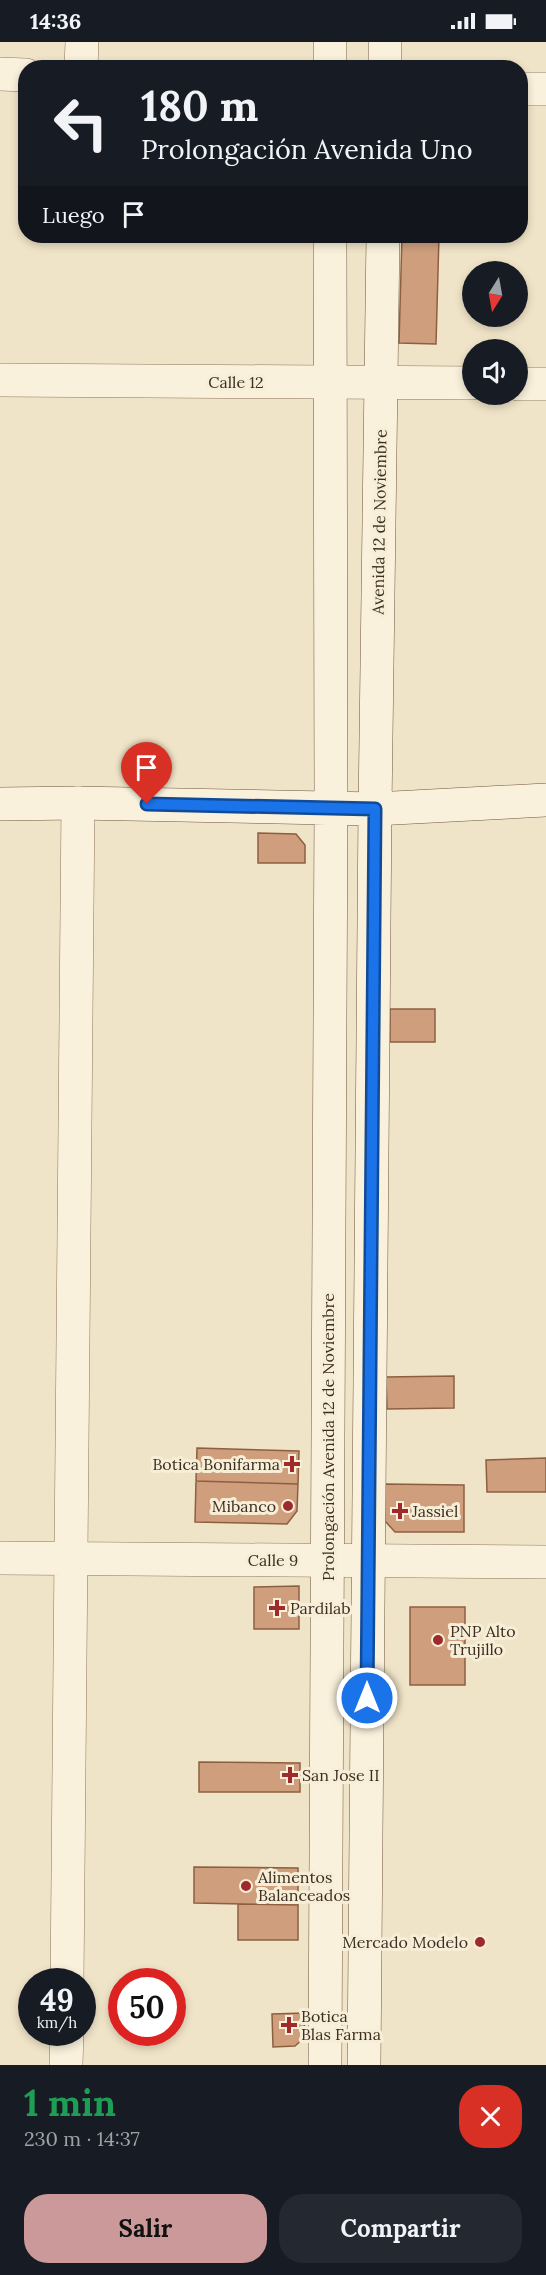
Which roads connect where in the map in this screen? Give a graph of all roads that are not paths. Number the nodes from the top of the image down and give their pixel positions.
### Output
1 (82, 42) edge
2 (330, 42) edge
3 (385, 42) edge
4 (81, 60) edge
5 (330, 60) edge
6 (385, 60) edge
7 (0, 74) edge
8 (18, 75) edge
9 (528, 89) edge
10 (546, 89) edge
11 (330, 243) edge
12 (383, 243) edge
13 (0, 380) edge
14 (331, 382) junction
15 (381, 382) junction
16 (462, 383) edge
17 (528, 384) edge
18 (546, 384) edge
19 (546, 800) edge
20 (78, 803) junction
21 (0, 804) edge
22 (331, 808) junction
23 (375, 809) junction
24 (0, 1558) edge
25 (71, 1559) junction
26 (368, 1560) junction
27 (327, 1561) junction
28 (546, 1562) edge
29 (67, 1968) edge
30 (67, 2046) edge
31 (66, 2065) edge
32 (325, 2065) edge
33 (364, 2065) edge

1 - 4 main road
2 - 5 main road
3 - 6 main road
7 - 8 main road
9 - 10 main road
11 - 14 main road
12 - 15 main road, Avenida 12 de Noviembre
13 - 14 main road, Calle 12
14 - 15 main road, Calle 12
14 - 22 main road
15 - 16 main road, Calle 12
15 - 23 main road, Avenida 12 de Noviembre
17 - 18 main road
19 - 23 main road
20 - 21 main road
20 - 22 main road
20 - 25 main road
22 - 23 main road
22 - 27 main road, Prolongación Avenida 12 de Noviembre
23 - 26 main road
24 - 25 main road, Calle 9
25 - 27 main road, Calle 9
25 - 29 main road
26 - 27 main road, Calle 9
26 - 28 main road, Calle 9
26 - 33 main road
27 - 32 main road, Prolongación Avenida 12 de Noviembre
30 - 31 main road

